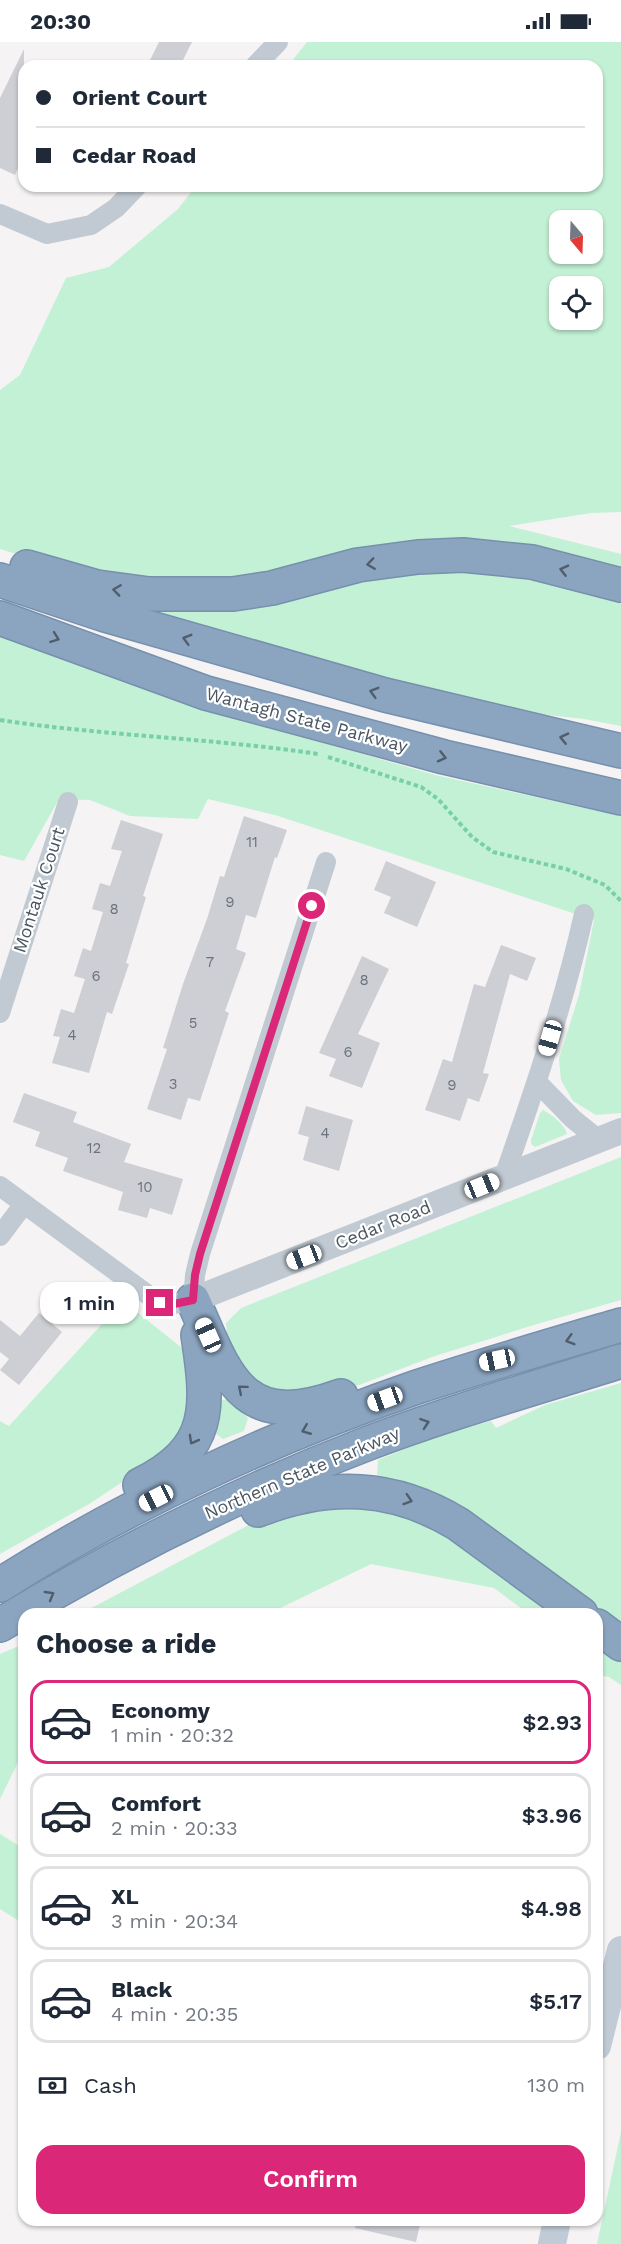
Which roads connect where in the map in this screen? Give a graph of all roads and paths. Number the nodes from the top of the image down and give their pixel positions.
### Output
1 (278, 42) edge
2 (261, 60) edge
3 (131, 192) edge
4 (0, 214) edge
5 (0, 559) edge
6 (0, 580) edge
7 (621, 585) edge
8 (0, 618) edge
9 (0, 720) edge
10 (621, 751) edge
11 (621, 798) edge
12 (68, 802) dead end
13 (326, 862) dead end
14 (621, 901) edge
15 (584, 914) dead end
16 (0, 1013) edge
17 (537, 1082) junction
18 (610, 1136) edge
19 (504, 1177) junction
20 (0, 1186) edge
21 (24, 1204) junction
22 (0, 1236) edge
23 (193, 1300) junction
24 (621, 1325) edge
25 (520, 1355) junction
26 (621, 1361) edge
27 (139, 1545) junction
28 (29, 1567) junction
29 (0, 1585) edge
30 (28, 1608) edge
31 (573, 1608) edge
32 (18, 1614) edge
33 (0, 1625) edge
34 (603, 1630) edge
35 (621, 1644) edge
36 (621, 1950) edge
37 (603, 2022) edge
38 (556, 2226) edge
39 (552, 2244) edge

1 - 2 street
3 - 4 street
7 -> 5 highway
10 -> 6 highway
8 -> 11 highway, Wantagh State Parkway
9 - 14 path
12 - 16 street, Montauk Court
13 - 23 street
15 - 17 street
17 - 18 street
17 - 19 street
18 - 19 street, Cedar Road
19 - 23 street, Cedar Road
20 - 21 street, Cedar Road
21 - 22 street
21 - 23 street, Cedar Road
25 -> 23 highway
23 -> 28 highway
24 -> 25 highway, Northern State Parkway
25 -> 28 highway, Northern State Parkway
27 -> 26 highway, Northern State Parkway
30 -> 27 highway, Northern State Parkway
27 -> 31 highway
28 - 29 highway, Northern State Parkway
33 -> 32 highway, Northern State Parkway
34 - 35 highway
36 - 37 main road
38 - 39 main road

